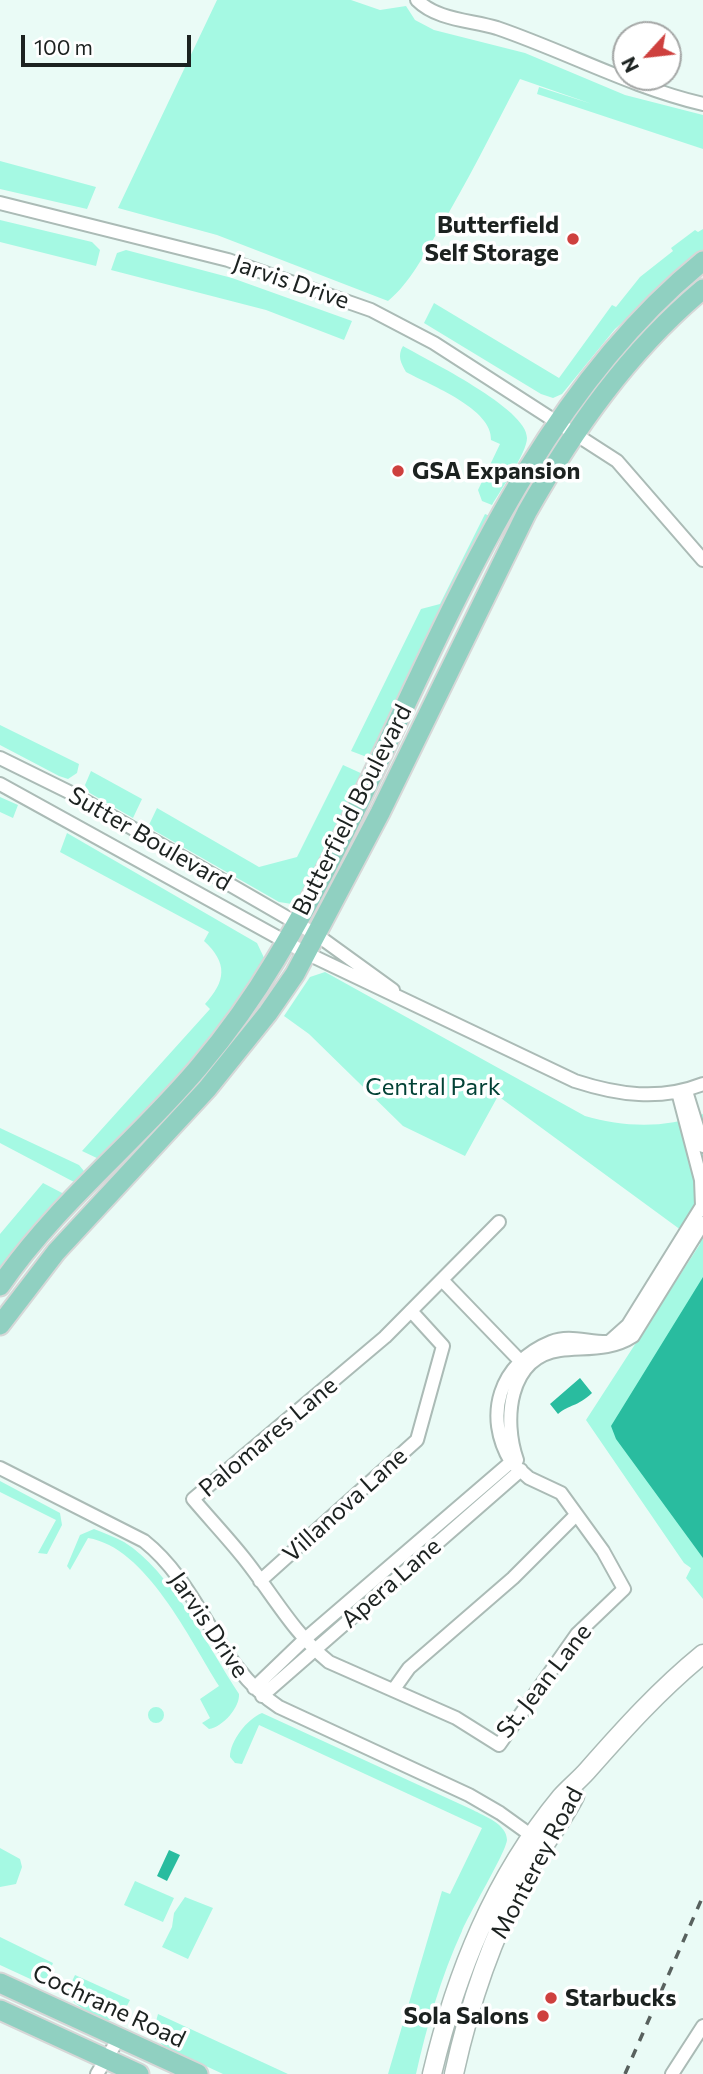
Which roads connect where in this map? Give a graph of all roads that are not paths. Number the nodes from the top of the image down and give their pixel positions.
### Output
1 (417, 0) edge
2 (703, 104) edge
3 (0, 202) edge
4 (703, 261) edge
5 (703, 289) edge
6 (557, 421) junction
7 (575, 433) junction
8 (703, 560) edge
9 (0, 758) edge
10 (0, 784) edge
11 (297, 924) junction
12 (317, 935) junction
13 (286, 942) junction
14 (306, 953) junction
15 (410, 1003) junction
16 (703, 1084) edge
17 (682, 1091) junction
18 (703, 1146) edge
19 (499, 1222) dead end
20 (703, 1223) edge
21 (442, 1280) junction
22 (0, 1286) edge
23 (412, 1312) junction
24 (0, 1325) edge
25 (524, 1364) junction
26 (516, 1466) junction
27 (0, 1468) edge
28 (576, 1515) junction
29 (260, 1581) junction
30 (309, 1644) junction
31 (703, 1654) edge
32 (394, 1689) junction
33 (258, 1692) junction
34 (585, 1773) junction
35 (532, 1836) junction
36 (0, 1983) edge
37 (0, 2010) edge
38 (703, 2026) edge
39 (128, 2042) junction
40 (100, 2066) edge
41 (132, 2073) edge
42 (198, 2074) edge
43 (432, 2074) edge
44 (454, 2074) edge
45 (672, 2074) edge

1 - 2 street
3 - 6 street, Jarvis Drive
4 - 6 main road, Butterfield Boulevard
5 - 7 main road, Butterfield Boulevard
6 - 7 street, Jarvis Drive
6 - 11 main road, Butterfield Boulevard
7 - 8 street, Jarvis Drive
7 - 12 main road, Butterfield Boulevard
9 - 11 street, Sutter Boulevard
10 - 13 street, Sutter Boulevard
11 - 12 street, Sutter Boulevard
11 - 13 main road, Butterfield Boulevard
12 - 14 main road, Butterfield Boulevard
12 - 15 street, Sutter Boulevard
13 - 14 street, Sutter Boulevard
13 - 22 main road, Butterfield Boulevard
14 - 15 street, Sutter Boulevard
14 - 24 main road, Butterfield Boulevard
15 - 17 street
16 - 17 street
17 - 18 street
17 - 25 street
19 - 21 street, Palomares Lane
20 - 25 street
21 - 23 street, Palomares Lane
21 - 25 street
23 - 29 street, Villanova Lane
23 - 29 street, Palomares Lane
25 - 26 street
26 - 28 street, St. Jean Lane
26 - 30 street, Apera Lane
27 - 33 street, Jarvis Drive
28 - 32 street
28 - 32 street, St. Jean Lane
29 - 30 street, Palomares Lane
30 - 32 street, St. Jean Lane
30 - 33 street, Apera Lane
31 - 34 main road, Monterey Road
33 - 35 street, Jarvis Drive
34 - 35 main road, Monterey Road
34 - 44 main road, Monterey Road
35 - 43 main road, Monterey Road
36 - 39 main road, Cochrane Road
37 - 40 main road, Cochrane Road
38 - 45 street
39 - 40 street
39 - 41 street
39 - 42 main road, Cochrane Road
40 - 41 main road, Cochrane Road

